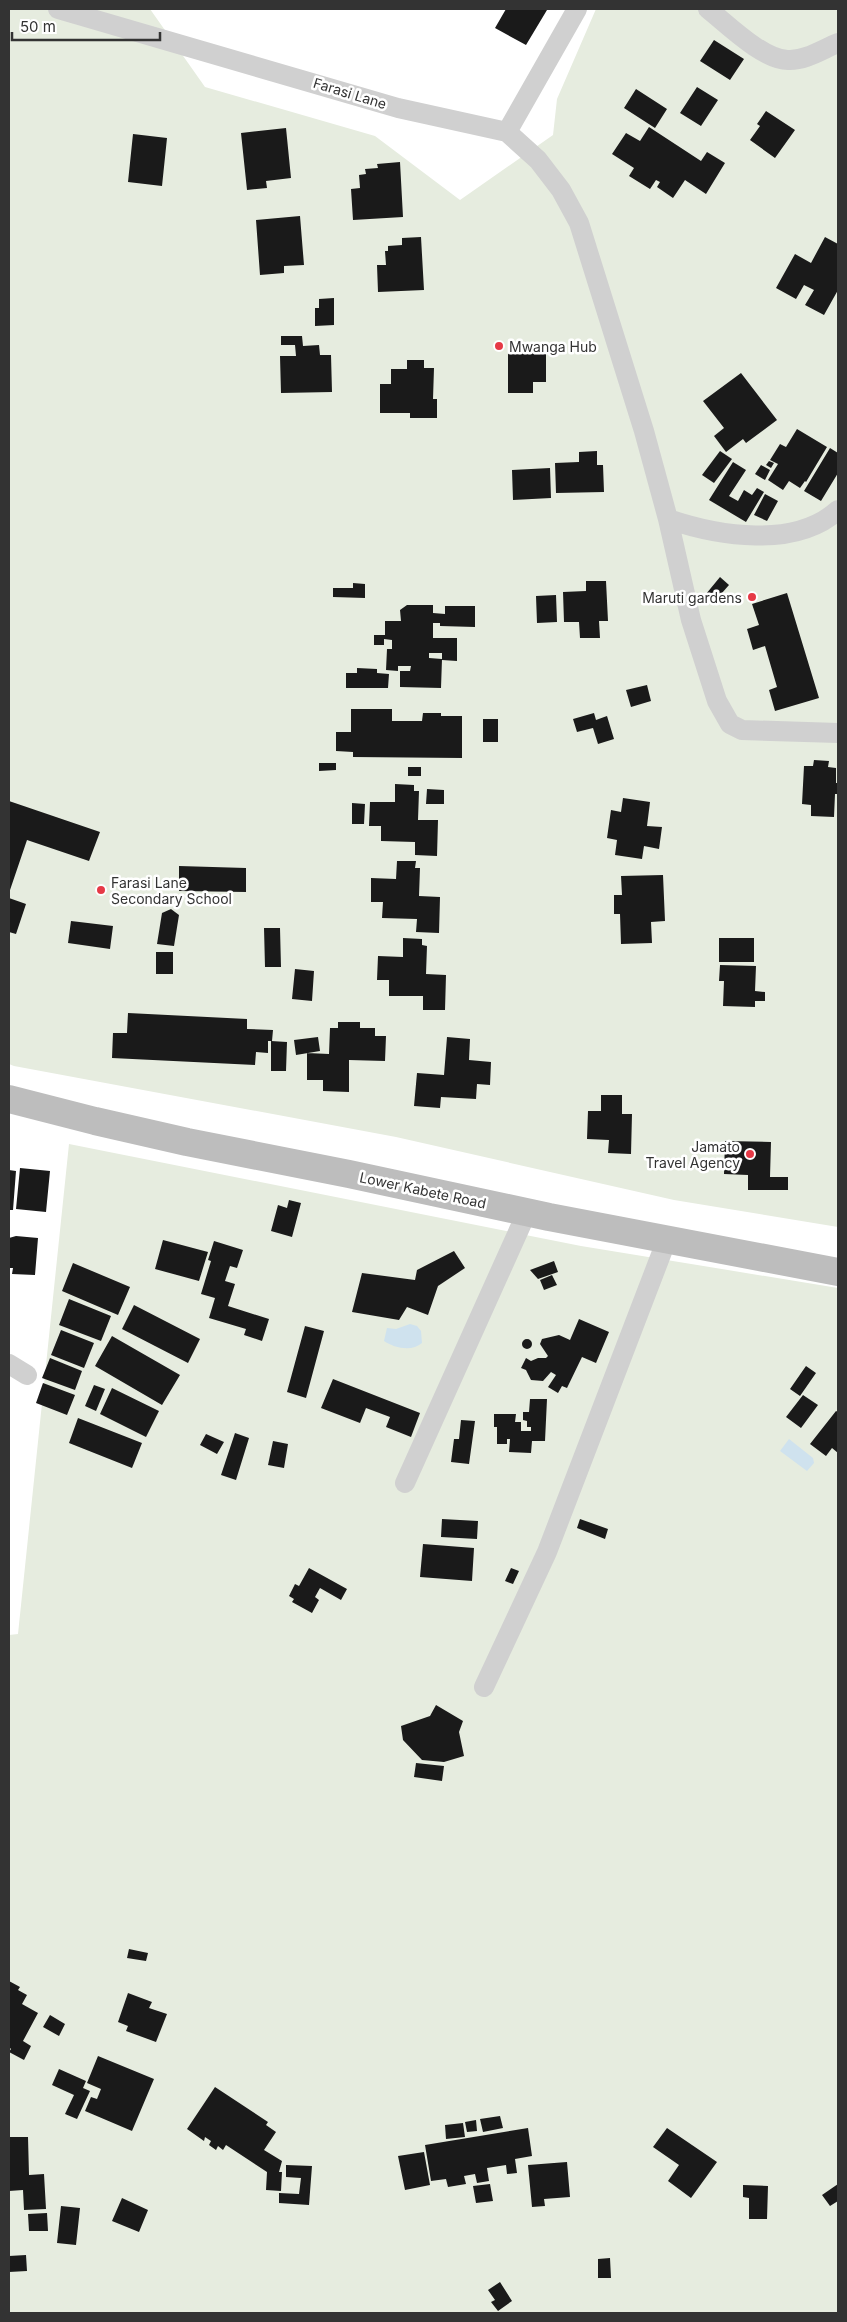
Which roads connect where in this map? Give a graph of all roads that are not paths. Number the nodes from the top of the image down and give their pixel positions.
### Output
1 (58, 9) edge
2 (577, 9) edge
3 (708, 9) edge
4 (94, 13) edge
5 (838, 43) edge
6 (506, 132) junction
7 (838, 510) edge
8 (668, 520) junction
9 (838, 733) edge
10 (9, 1099) edge
11 (527, 1212) junction
12 (667, 1239) junction
13 (838, 1272) edge
14 (9, 1364) edge
15 (27, 1375) dead end
16 (405, 1483) dead end
17 (484, 1687) dead end

1 - 4 street, Farasi Lane
2 - 6 street
3 - 5 street
4 - 6 street, Farasi Lane
6 - 8 street
7 - 8 street
8 - 9 street
10 - 11 main road, Lower Kabete Road
11 - 12 main road, Lower Kabete Road
11 - 16 street
12 - 13 main road, Lower Kabete Road
12 - 17 street
14 - 15 street

